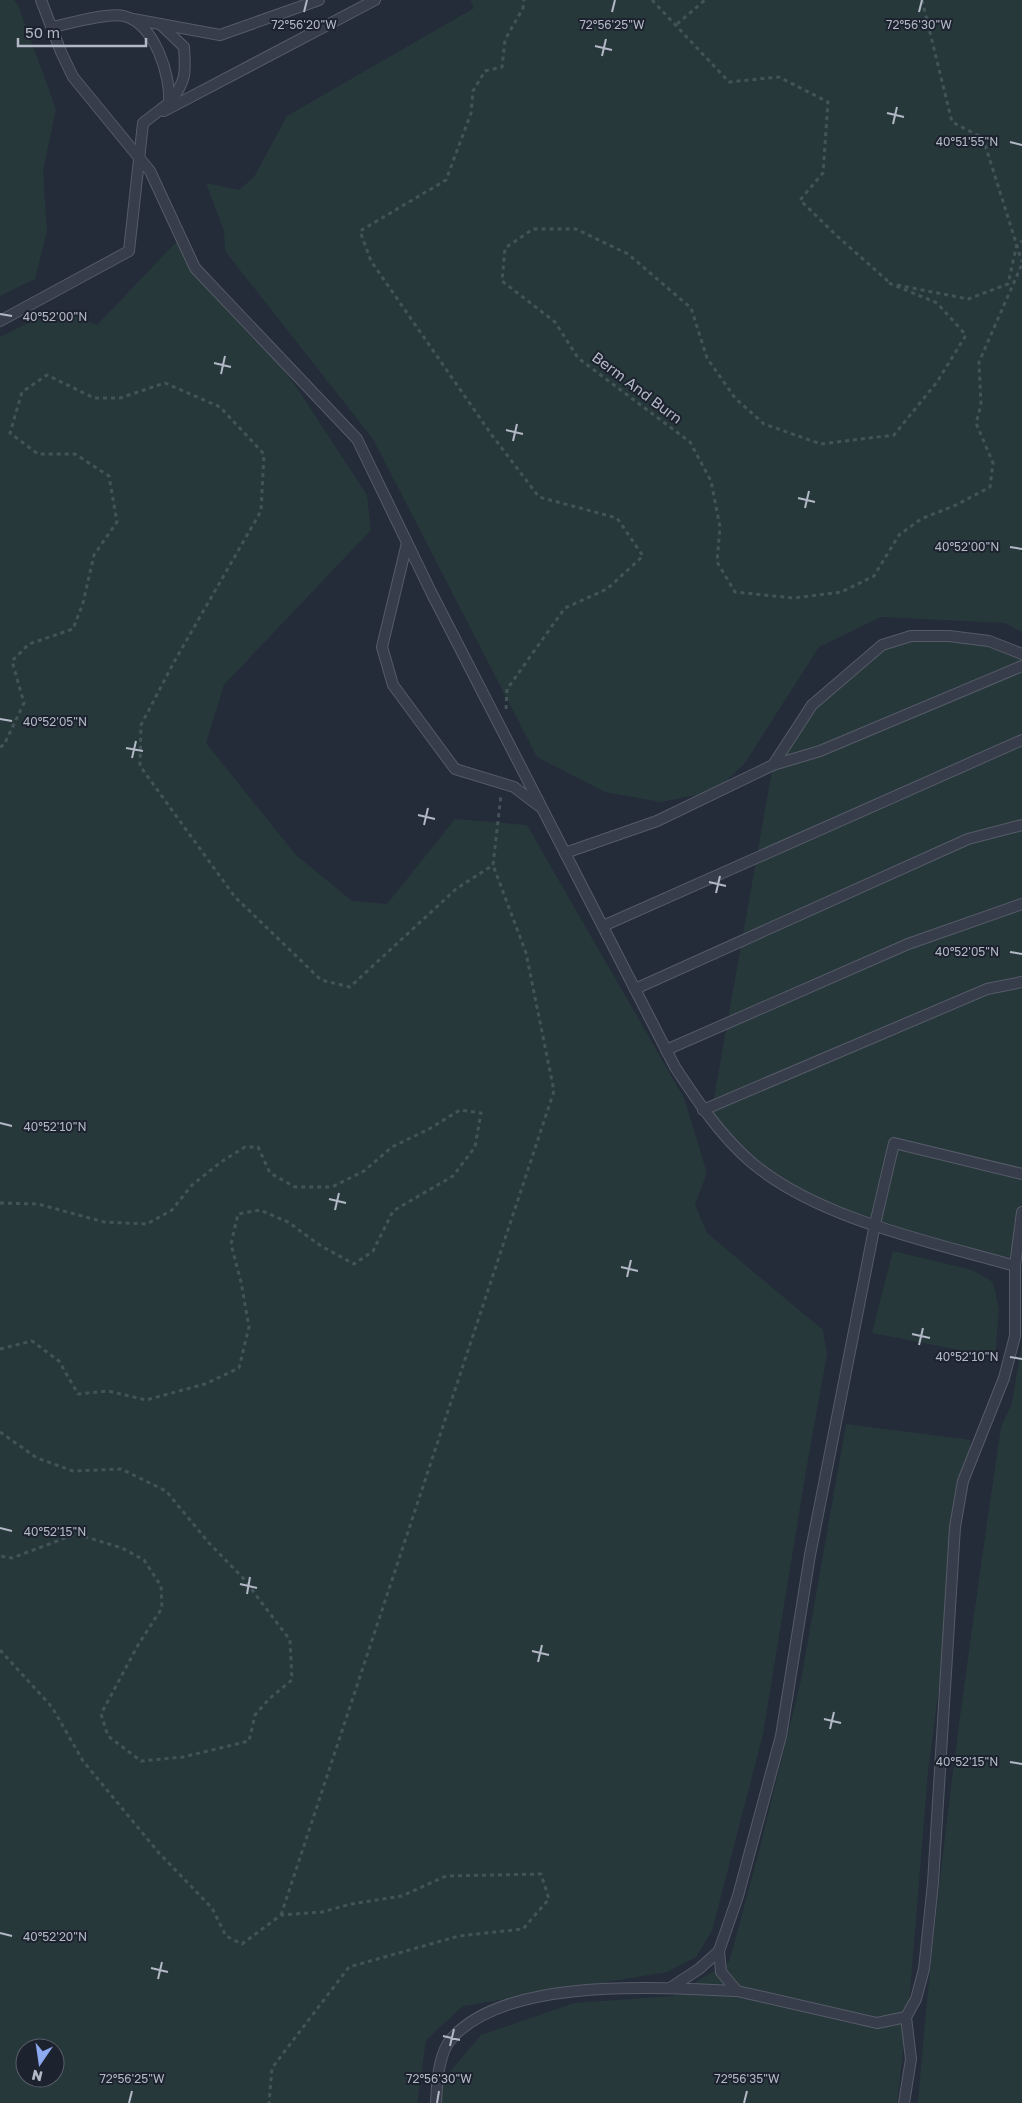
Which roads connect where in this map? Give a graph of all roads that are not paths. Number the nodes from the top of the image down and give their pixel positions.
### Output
1 (41, 0) edge
2 (319, 0) edge
3 (375, 0) edge
4 (128, 18) junction
5 (160, 24) junction
6 (52, 27) junction
7 (169, 103) junction
8 (152, 116) junction
9 (140, 158) junction
10 (0, 321) edge
11 (407, 543) junction
12 (1022, 654) edge
13 (1022, 666) edge
14 (1022, 740) edge
15 (773, 765) junction
16 (541, 807) junction
17 (1022, 825) edge
18 (565, 852) junction
19 (1022, 904) edge
20 (603, 926) junction
21 (1022, 982) edge
22 (635, 989) junction
23 (666, 1050) junction
24 (703, 1110) junction
25 (1022, 1174) edge
26 (1022, 1212) edge
27 (875, 1224) junction
28 (1015, 1266) junction
29 (719, 1951) junction
30 (670, 1988) junction
31 (737, 1991) junction
32 (906, 2017) junction
33 (436, 2103) edge
34 (904, 2103) edge

1 - 6 lane
2 - 5 lane
3 - 8 lane
4 - 5 lane
4 - 6 lane
4 - 7 lane
5 - 7 lane
6 - 9 lane
7 - 8 lane
8 - 9 lane
9 - 10 lane
9 - 11 lane
11 - 16 lane
11 - 16 lane
12 - 15 lane
13 - 15 lane
14 - 20 lane
15 - 18 lane
16 - 18 lane
17 - 22 lane
18 - 20 lane
19 - 23 lane
20 - 22 lane
21 - 24 lane
22 - 23 lane
23 - 24 lane
24 - 27 lane
25 - 27 lane
26 - 28 lane
27 - 28 lane
27 - 29 lane
28 - 32 lane
29 - 30 lane
29 - 31 lane
30 - 31 lane
30 - 33 lane
31 - 32 lane
32 - 34 lane

